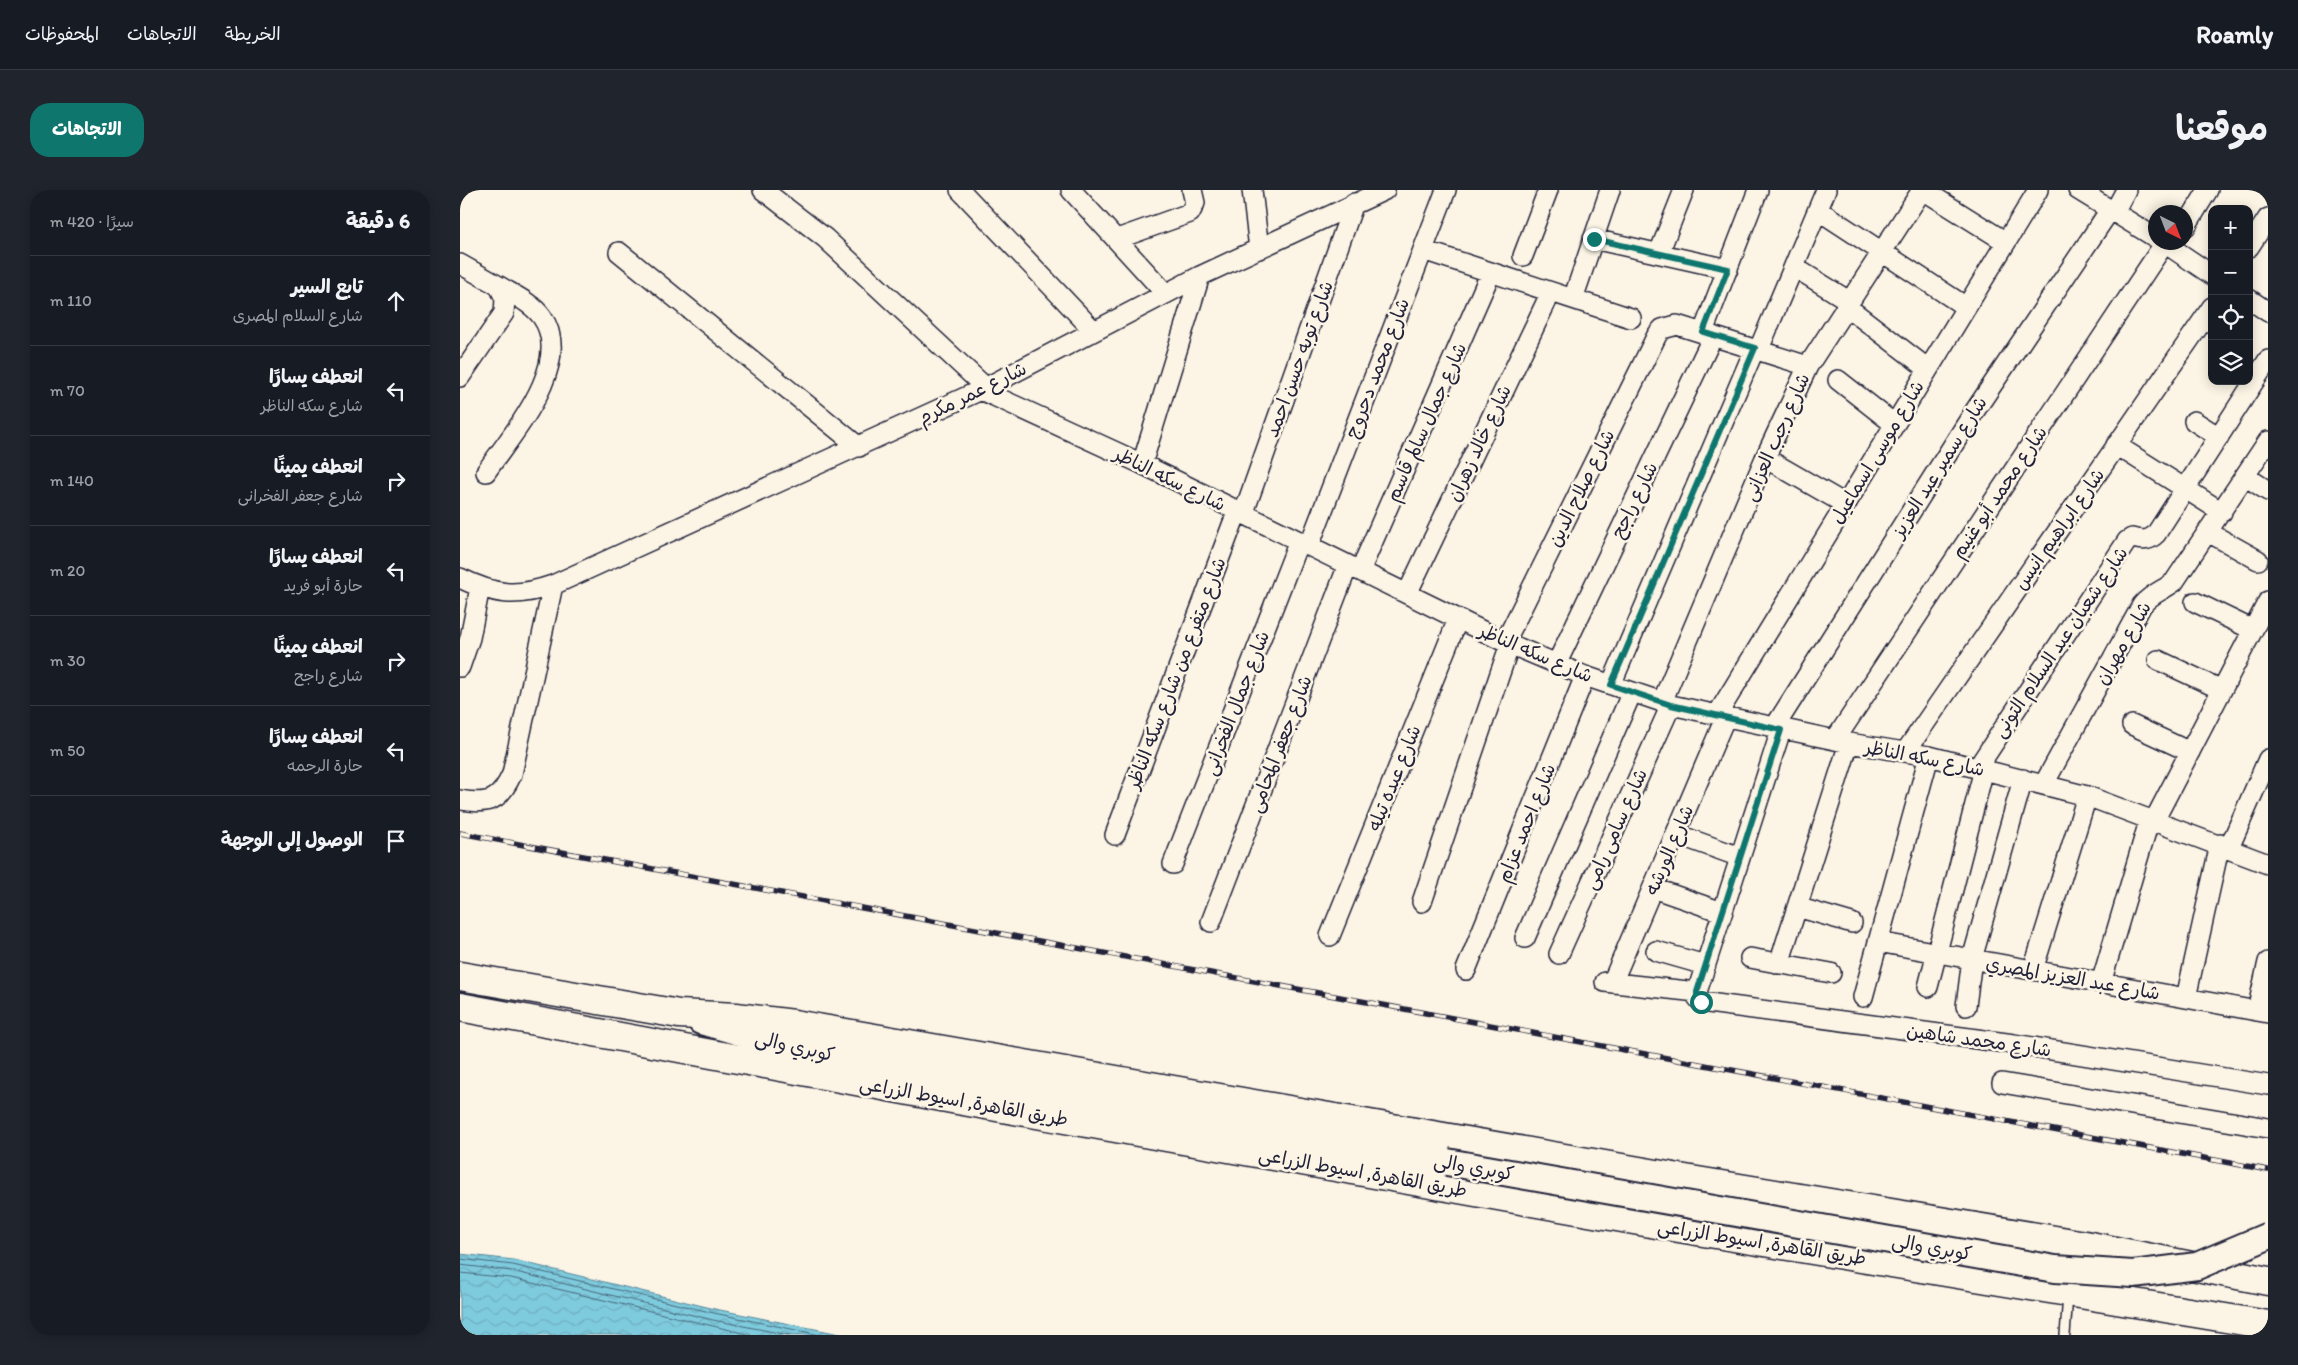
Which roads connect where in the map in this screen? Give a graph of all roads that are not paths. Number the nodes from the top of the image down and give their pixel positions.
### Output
1 (763, 190) edge
2 (960, 190) edge
3 (1071, 190) edge
4 (1192, 190) edge
5 (1252, 190) edge
6 (1385, 190) edge
7 (1446, 190) edge
8 (1548, 190) edge
9 (1610, 190) edge
10 (1684, 190) edge
11 (1758, 190) edge
12 (1826, 190) edge
13 (1922, 190) edge
14 (2038, 190) edge
15 (2078, 190) edge
16 (2126, 190) edge
17 (2208, 190) edge
18 (1358, 198) edge
19 (1818, 210) junction
20 (2112, 211) junction
21 (2193, 215) edge
22 (2268, 218) edge
23 (2148, 232) edge
24 (1118, 239) junction
25 (1594, 239) junction
26 (2253, 241) edge
27 (2006, 242) junction
28 (1259, 249) junction
29 (1423, 250) junction
30 (2161, 250) edge
31 (2176, 250) edge
32 (619, 252) dead end
33 (1882, 252) junction
34 (1659, 254) junction
35 (1523, 256) dead end
36 (460, 264) edge
37 (1794, 267) junction
38 (1728, 269) junction
39 (1491, 272) junction
40 (2208, 272) edge
41 (1200, 276) junction
42 (499, 286) junction
43 (1551, 292) junction
44 (1166, 294) junction
45 (1573, 299) junction
46 (2253, 302) edge
47 (1848, 304) junction
48 (1966, 307) junction
49 (2268, 312) edge
50 (2208, 313) edge
51 (1631, 318) dead end
52 (1094, 331) junction
53 (1708, 334) junction
54 (1757, 348) junction
55 (2268, 360) edge
56 (1808, 366) junction
57 (1928, 369) junction
58 (460, 377) edge
59 (1838, 380) dead end
60 (983, 388) junction
61 (2194, 421) dead end
62 (1894, 424) junction
63 (2219, 437) junction
64 (2268, 442) edge
65 (2116, 445) junction
66 (859, 447) junction
67 (1765, 458) junction
68 (1142, 464) junction
69 (486, 472) dead end
70 (2245, 476) junction
71 (2185, 489) junction
72 (2268, 491) edge
73 (1845, 504) junction
74 (2222, 512) junction
75 (1240, 513) junction
76 (2208, 532) junction
77 (1304, 544) junction
78 (2258, 560) dead end
79 (1354, 568) junction
80 (460, 578) edge
81 (553, 585) junction
82 (480, 587) junction
83 (1407, 594) junction
84 (2268, 601) edge
85 (2195, 602) dead end
86 (1458, 619) junction
87 (2253, 630) junction
88 (1507, 643) junction
89 (2158, 660) dead end
90 (1556, 665) junction
91 (460, 667) edge
92 (1585, 676) junction
93 (1611, 685) junction
94 (2222, 690) junction
95 (1632, 692) junction
96 (1666, 703) junction
97 (1722, 716) junction
98 (2132, 725) dead end
99 (1777, 729) junction
100 (1842, 742) junction
101 (1906, 751) junction
102 (2190, 752) junction
103 (1929, 756) junction
104 (2268, 759) edge
105 (1981, 768) junction
106 (2023, 779) junction
107 (2044, 784) junction
108 (2087, 796) junction
109 (460, 800) edge
110 (2153, 818) junction
111 (1676, 834) junction
112 (1115, 835) dead end
113 (2225, 846) junction
114 (1740, 857) junction
115 (1174, 864) dead end
116 (2268, 864) edge
117 (1653, 888) junction
118 (1422, 902) dead end
119 (1796, 907) junction
120 (1722, 912) junction
121 (1212, 922) dead end
122 (1852, 923) dead end
123 (1330, 936) dead end
124 (1525, 938) dead end
125 (1878, 942) junction
126 (1656, 951) dead end
127 (1937, 952) junction
128 (1559, 954) dead end
129 (1750, 958) dead end
130 (1972, 959) junction
131 (2268, 962) edge
132 (1779, 964) junction
133 (1705, 965) junction
134 (1466, 970) dead end
135 (2033, 970) junction
136 (1832, 973) dead end
137 (460, 976) edge
138 (2101, 983) junction
139 (1928, 987) dead end
140 (1697, 992) junction
141 (1863, 997) dead end
142 (2186, 998) junction
143 (1966, 1006) dead end
144 (460, 1007) edge
145 (2262, 1012) edge
146 (679, 1014) junction
147 (2002, 1083) dead end
148 (2268, 1085) edge
149 (2268, 1128) edge
150 (1572, 1209) junction
151 (2268, 1236) edge
152 (2268, 1246) edge
153 (2268, 1281) edge
154 (2069, 1292) junction
155 (2266, 1323) edge
156 (2065, 1335) edge

1 - 60 street, شارع سكه الناظر
2 - 52 street
3 - 24 street
4 - 24 street
5 - 28 street
6 - 18 street, شارع عمر مكرم
7 - 29 street, شارع محمد دحروج
8 - 35 street
9 - 25 street
10 - 34 street
11 - 38 street, شارع راجح
12 - 19 street
13 - 27 street
13 - 33 street, شارع رجب العزانى
14 - 27 street, شارع موسى اسماعيل
15 - 20 street
16 - 20 street, شارع سمير عبد العزيز
17 - 21 street
18 - 28 street, شارع عمر مكرم
18 - 75 street, شارع توبه حسن احمد
19 - 33 street
19 - 37 street
20 - 23 street
20 - 99 street, شارع سمير عبد العزيز
22 - 26 street
24 - 44 street
25 - 34 street
25 - 45 street
27 - 48 street, شارع موسى اسماعيل
28 - 41 street, شارع عمر مكرم
29 - 39 street
29 - 77 street, شارع محمد دحروج
30 - 100 street, شارع محمد أبو غنيم
31 - 40 street
32 - 66 street
33 - 47 street, شارع رجب العزانى
33 - 48 street
34 - 38 street
36 - 42 street
37 - 47 street
37 - 54 street
38 - 53 street, شارع راجح
39 - 43 street
39 - 79 street, شارع جمال سالم قاسم
41 - 44 street, شارع عمر مكرم
41 - 68 street
42 - 58 street
42 - 69 street
43 - 45 street
43 - 83 street, شارع خالد زهران
44 - 52 street, شارع عمر مكرم
45 - 51 street
46 - 49 street
47 - 56 street, شارع رجب العزانى
47 - 57 street
48 - 57 street, شارع موسى اسماعيل
50 - 65 street, شارع ابراهيم انيس
52 - 60 street, شارع عمر مكرم
53 - 54 street
53 - 88 street, شارع صلاح الدين
53 - 90 street, شارع راجح
54 - 56 street
54 - 93 street
55 - 63 street, شارع شعبان عبد السلام التونى
56 - 67 street, شارع رجب العزانى
57 - 62 street, شارع موسى اسماعيل
59 - 62 street
60 - 66 street, شارع عمر مكرم
60 - 68 street, شارع سكه الناظر
61 - 63 street
62 - 73 street, شارع موسى اسماعيل
63 - 71 street, شارع شعبان عبد السلام التونى
64 - 70 street, شارع مهران
65 - 71 street
65 - 101 street, شارع ابراهيم انيس
66 - 81 street, شارع عمر مكرم
67 - 73 street
67 - 96 street, شارع رجب العزانى
68 - 75 street, شارع سكه الناظر
70 - 72 street
70 - 74 street, شارع مهران
71 - 74 street
71 - 105 street, شارع شعبان عبد السلام التونى
73 - 97 street, شارع موسى اسماعيل
74 - 76 street, شارع مهران
75 - 77 street, شارع سكه الناظر
75 - 112 street, شارع متفرع من شارع سكه الناظر
76 - 78 street
76 - 107 street, شارع مهران
77 - 79 street, شارع سكه الناظر
77 - 115 street, شارع جمال الفخرانى
79 - 83 street, شارع سكه الناظر
79 - 121 street, شارع جعفر المحامى
80 - 82 street, شارع عمر مكرم
81 - 82 street, شارع عمر مكرم
81 - 109 street
82 - 91 street
83 - 86 street, شارع سكه الناظر
84 - 87 street
85 - 87 street
86 - 88 street, شارع سكه الناظر
86 - 123 street, شارع عبده تيله
87 - 94 street
88 - 90 street, شارع سكه الناظر
88 - 118 street, شارع صلاح الدين
89 - 94 street
90 - 92 street, شارع سكه الناظر
92 - 93 street, شارع سكه الناظر
92 - 134 street, شارع احمد عزام
93 - 95 street, شارع سكه الناظر
94 - 102 street
95 - 96 street, شارع سكه الناظر
95 - 124 street
96 - 97 street, شارع سكه الناظر
96 - 128 street, شارع سامى رامى
97 - 99 street, شارع سكه الناظر
97 - 111 street, شارع الورشه
98 - 102 street
99 - 100 street, شارع سكه الناظر
99 - 114 street, شارع سمير عبد العزيز
100 - 101 street, شارع سكه الناظر
100 - 119 street, شارع محمد أبو غنيم
101 - 103 street, شارع سكه الناظر
102 - 110 street
103 - 105 street, شارع سكه الناظر
103 - 125 street
104 - 113 street
105 - 106 street, شارع سكه الناظر
105 - 127 street
106 - 107 street, شارع سكه الناظر
106 - 130 street
107 - 108 street, شارع سكه الناظر
108 - 110 street, شارع سكه الناظر
108 - 135 street
110 - 113 street, شارع سكه الناظر
110 - 138 street
111 - 114 street
111 - 117 street, شارع الورشه
113 - 116 street, شارع سكه الناظر
113 - 142 street
114 - 120 street, شارع سمير عبد العزيز
117 - 120 street
117 - 140 street, شارع الورشه
119 - 122 street
119 - 132 street, شارع محمد أبو غنيم
120 - 133 street, شارع سمير عبد العزيز
125 - 127 street, شارع عبد العزيز المصري
125 - 141 street
126 - 133 street
127 - 130 street, شارع عبد العزيز المصري
127 - 139 street
129 - 132 street
130 - 135 street, شارع عبد العزيز المصري
130 - 143 street
131 - 145 street
132 - 136 street
133 - 140 street, شارع سمير عبد العزيز
135 - 138 street, شارع عبد العزيز المصري
137 - 146 highway
138 - 142 street, شارع عبد العزيز المصري
140 - 148 street, شارع محمد شاهين
142 - 145 street, شارع عبد العزيز المصري
144 - 150 highway, طريق القاهرة, اسيوط الزراعى
146 - 151 main road, كوبري والى, bridge
146 - 153 highway
147 - 149 street
150 - 152 main road, كوبري والى
150 - 154 highway, طريق القاهرة, اسيوط الزراعى
154 - 155 highway, طريق القاهرة, اسيوط الزراعى
154 - 156 lane

